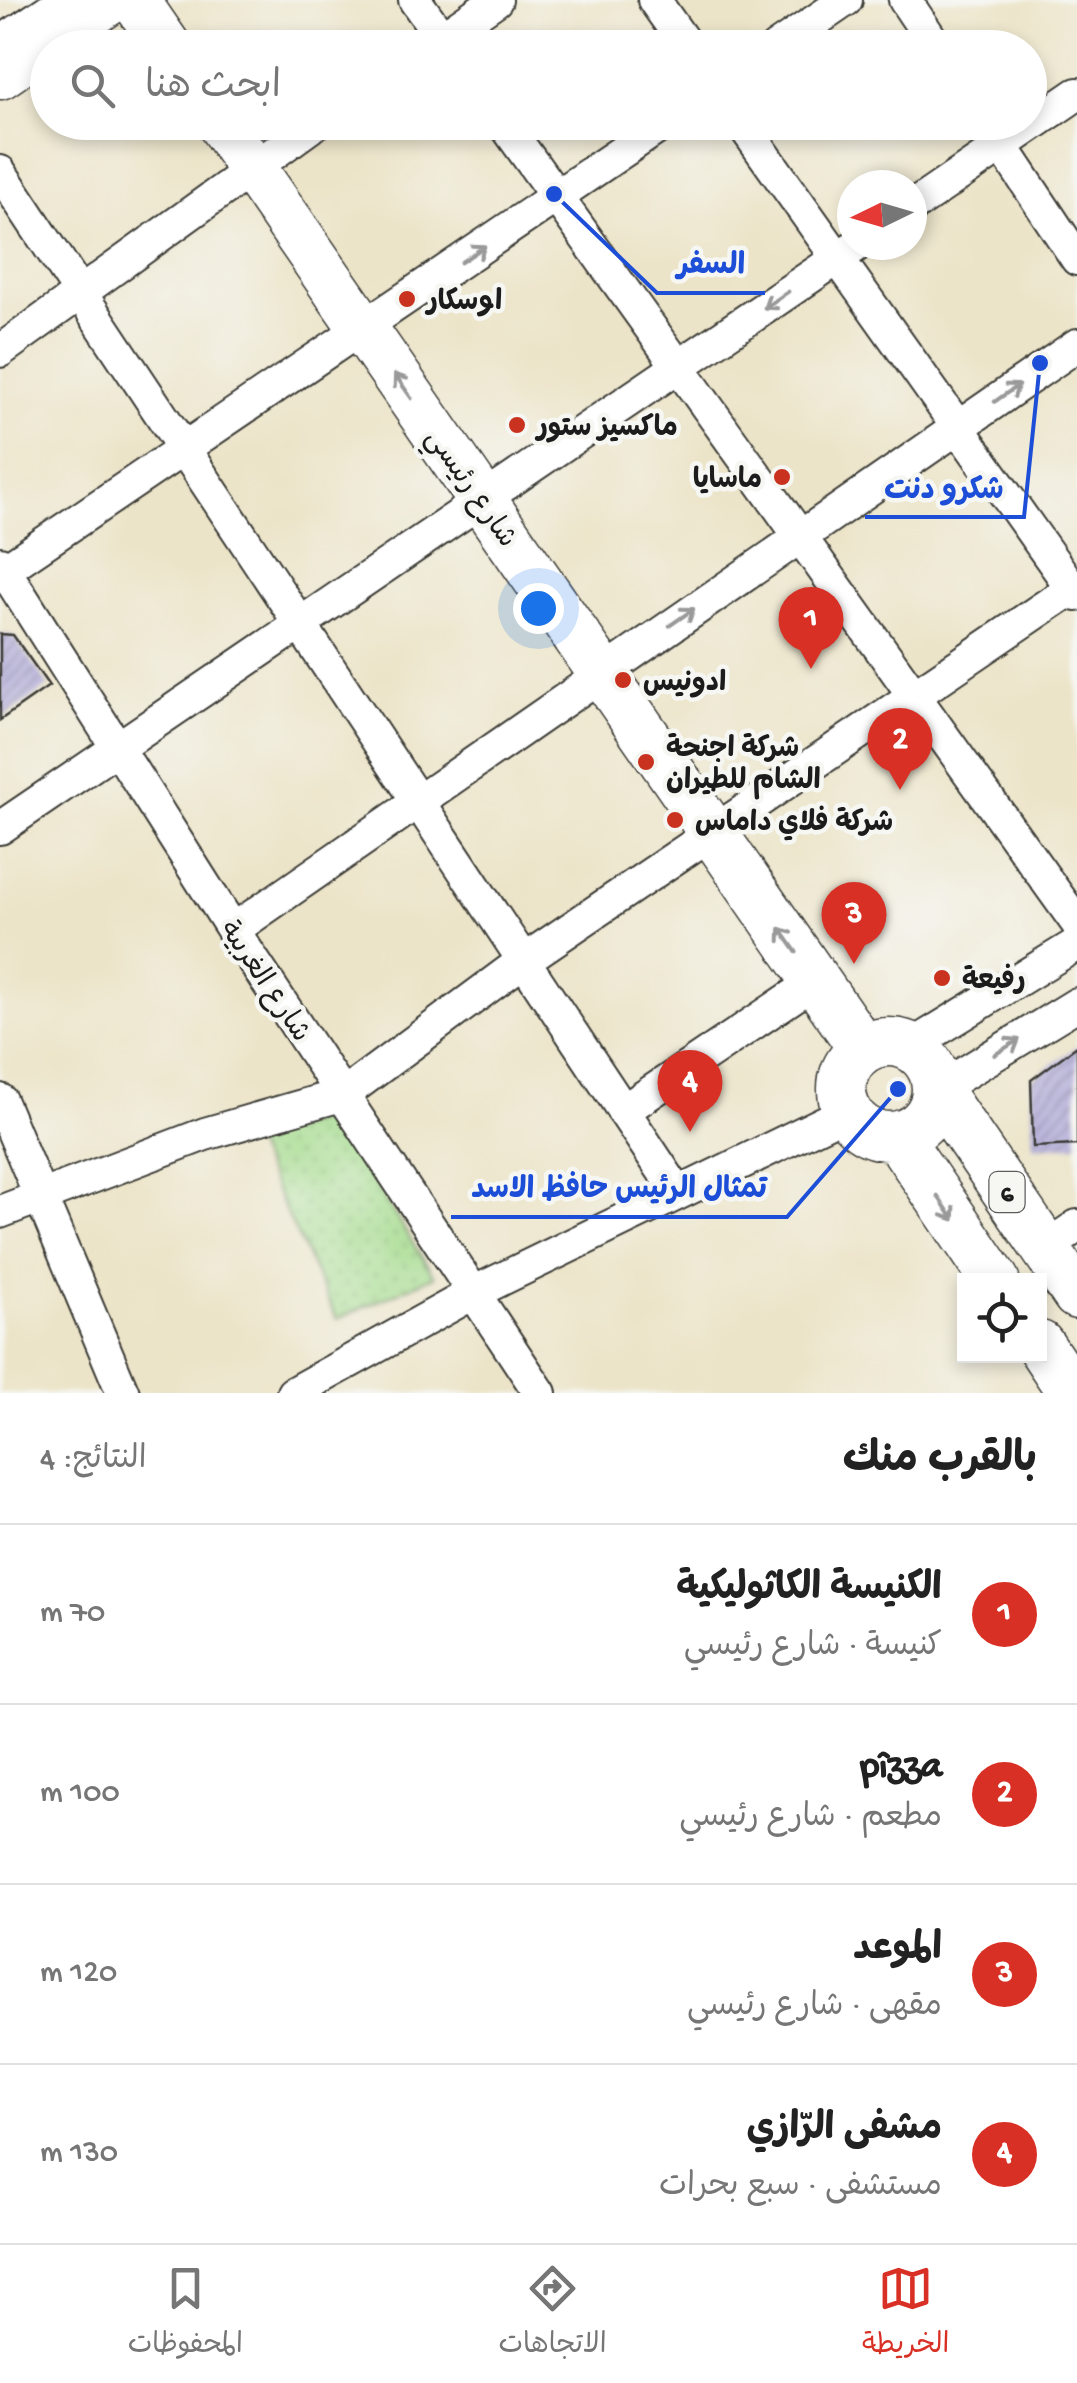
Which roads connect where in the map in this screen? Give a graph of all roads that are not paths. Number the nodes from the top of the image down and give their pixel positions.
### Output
1 (64, 0) edge
2 (110, 0) edge
3 (135, 0) edge
4 (415, 0) edge
5 (496, 0) edge
6 (654, 0) edge
7 (846, 0) edge
8 (905, 0) edge
9 (66, 30) edge
10 (156, 30) edge
11 (431, 30) edge
12 (457, 30) edge
13 (675, 30) edge
14 (802, 30) edge
15 (925, 30) edge
16 (0, 44) edge
17 (30, 55) edge
18 (0, 75) edge
19 (1077, 94) edge
20 (1047, 108) edge
21 (233, 140) edge
22 (292, 140) edge
23 (516, 140) edge
24 (640, 140) edge
25 (756, 140) edge
26 (987, 140) edge
27 (998, 140) edge
28 (252, 168) junction
29 (0, 172) edge
30 (927, 194) edge
31 (556, 197) junction
32 (837, 240) edge
33 (837, 259) edge
34 (1077, 259) edge
35 (852, 260) edge
36 (81, 294) junction
37 (363, 328) junction
38 (1077, 346) edge
39 (0, 350) edge
40 (678, 367) junction
41 (958, 427) junction
42 (184, 449) junction
43 (482, 500) junction
44 (800, 536) junction
45 (2, 569) edge
46 (1075, 589) edge
47 (300, 624) junction
48 (602, 672) junction
49 (914, 695) junction
50 (119, 747) junction
51 (418, 801) junction
52 (0, 828) edge
53 (712, 831) junction
54 (1077, 923) edge
55 (233, 930) junction
56 (1077, 944) edge
57 (523, 960) junction
58 (816, 981) junction
59 (1077, 1004) edge
60 (911, 1046) junction
61 (863, 1049) junction
62 (937, 1090) junction
63 (344, 1094) junction
64 (0, 1100) edge
65 (623, 1111) junction
66 (848, 1111) junction
67 (896, 1136) junction
68 (678, 1193) junction
69 (43, 1197) junction
70 (0, 1212) edge
71 (1061, 1237) edge
72 (990, 1273) edge
73 (475, 1292) junction
74 (1077, 1295) edge
75 (124, 1393) edge
76 (293, 1393) edge
77 (540, 1393) edge

1 - 16 street
2 - 9 highway
3 - 10 highway
4 - 11 street
5 - 12 street
6 - 13 street
7 - 14 street
8 - 15 street
17 - 18 highway
19 - 20 street
21 - 28 highway, شارع رئيسي
22 - 28 street
23 - 31 street
24 - 31 street
25 - 32 street
26 - 30 street
27 - 34 street
28 - 36 street
28 - 37 highway, شارع رئيسي
29 - 36 street
37 -> 31 street
31 - 40 street
33 -> 40 street
35 - 41 street
36 - 39 street
36 - 42 street
37 - 42 street
43 -> 37 highway, شارع رئيسي
41 -> 38 street
40 - 43 street
40 - 44 street
41 - 44 street
41 - 46 street
42 - 45 street
42 - 47 street
43 - 47 street
43 - 48 highway, شارع رئيسي
48 -> 44 street
44 - 49 street
45 - 50 street, شارع الغربية
46 - 49 street
47 - 50 street
47 - 51 street
48 - 51 street
48 - 53 highway, شارع رئيسي
49 - 53 street
49 - 54 street
50 - 52 street
50 - 55 street, شارع الغربية
51 - 55 street
51 - 57 street
53 - 57 street
58 -> 53 highway, شارع رئيسي
55 - 63 street, شارع الغربية
56 - 60 street
57 - 63 street
57 - 65 street
58 - 61 highway, شارع رئيسي
58 - 65 street
62 -> 59 street
60 - 61 highway
60 - 62 highway
61 - 66 highway
62 - 67 highway
62 - 71 highway, 6
63 - 69 street
63 - 73 street, شارع الغربية
64 - 69 street
65 - 68 street
66 - 67 highway
66 - 68 street
67 -> 72 highway, 6
68 - 73 street
69 - 70 street
69 - 75 street
71 - 74 highway, 6
73 - 76 street
73 - 77 street, شارع الغربية

